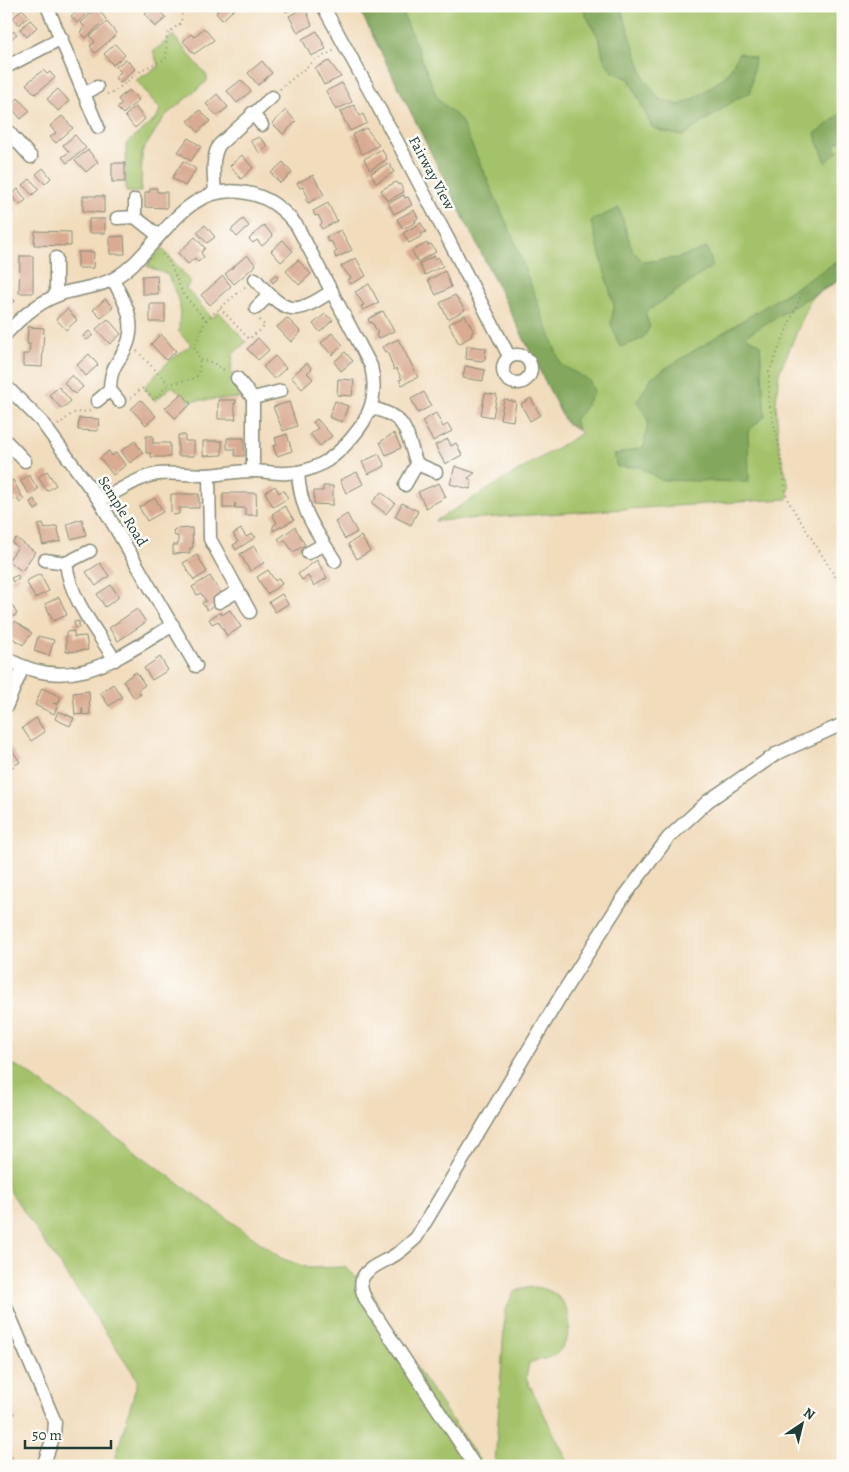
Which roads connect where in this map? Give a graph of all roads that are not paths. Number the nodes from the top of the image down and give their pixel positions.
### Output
1 (47, 6) edge
2 (323, 6) edge
3 (62, 38) junction
4 (6, 67) edge
5 (97, 88) road end
6 (84, 94) junction
7 (272, 97) road end
8 (252, 113) junction
9 (262, 125) dead end
10 (98, 127) dead end
11 (6, 129) edge
12 (31, 157) dead end
13 (215, 193) junction
14 (135, 200) dead end
15 (135, 217) junction
16 (117, 218) dead end
17 (155, 240) junction
18 (56, 258) dead end
19 (113, 279) junction
20 (255, 279) road end
21 (332, 291) junction
22 (269, 295) junction
23 (56, 296) junction
24 (256, 308) road end
25 (6, 334) edge
26 (509, 356) dead end
27 (237, 378) road end
28 (6, 386) edge
29 (110, 390) junction
30 (281, 391) dead end
31 (253, 398) junction
32 (123, 401) road end
33 (96, 404) road end
34 (372, 408) junction
35 (8, 447) edge
36 (25, 461) dead end
37 (418, 464) junction
38 (253, 471) junction
39 (298, 472) junction
40 (436, 472) dead end
41 (209, 475) junction
42 (405, 485) dead end
43 (99, 500) junction
44 (324, 544) junction
45 (90, 552) dead end
46 (308, 553) dead end
47 (45, 560) dead end
48 (335, 561) dead end
49 (66, 563) junction
50 (238, 591) junction
51 (219, 602) dead end
52 (250, 612) dead end
53 (173, 625) junction
54 (6, 658) edge
55 (116, 660) junction
56 (196, 666) dead end
57 (23, 667) junction
58 (6, 707) edge
59 (843, 724) edge
60 (6, 1307) edge
61 (43, 1466) edge
62 (475, 1466) edge

1 - 3 street
2 - 26 street, Fairway View
3 - 4 street
3 - 6 street
5 - 6 street
6 - 10 street
7 - 8 street
8 - 9 street
8 - 13 street
11 - 12 street
13 - 17 street
13 - 21 street
14 - 15 street
15 - 16 street
15 - 17 street
17 - 19 street
18 - 23 street
19 - 23 street
19 - 29 street
20 - 22 street
21 - 22 street
21 - 34 street
22 - 24 street
23 - 25 street
27 - 31 street
28 - 43 street, Semple Road
29 - 32 street
29 - 33 street
30 - 31 street
31 - 38 street
34 - 37 street
34 - 39 street
35 - 36 street
37 - 40 street
37 - 42 street
38 - 39 street
38 - 41 street
39 - 44 street
41 - 43 street
41 - 50 street
43 - 53 street, Semple Road
44 - 46 street
44 - 48 street
45 - 49 street
47 - 49 street
49 - 55 street
50 - 51 street
50 - 52 street
53 - 55 street
53 - 56 street, Semple Road
54 - 57 street
55 - 57 street
57 - 58 street
59 - 62 street
60 - 61 street

